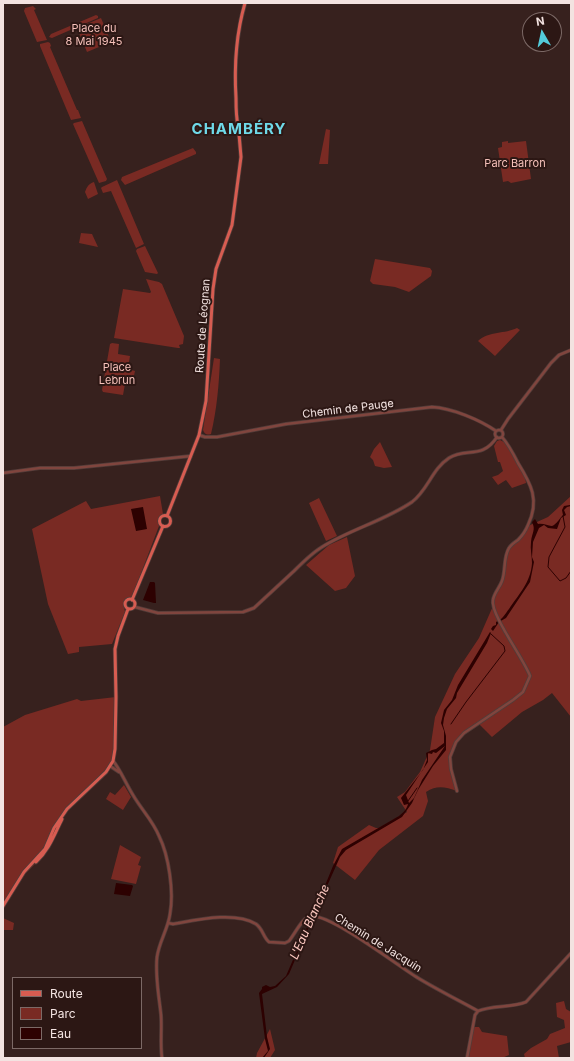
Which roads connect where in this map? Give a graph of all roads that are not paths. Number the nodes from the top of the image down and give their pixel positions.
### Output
1 (245, 3) edge
2 (238, 126) junction
3 (239, 134) junction
4 (571, 350) edge
5 (501, 430) junction
6 (496, 431) junction
7 (199, 435) junction
8 (497, 437) junction
9 (502, 437) junction
10 (191, 456) junction
11 (3, 473) edge
12 (167, 516) junction
13 (163, 526) junction
14 (132, 600) junction
15 (135, 607) junction
16 (128, 609) junction
17 (113, 761) junction
18 (110, 766) junction
19 (119, 772) junction
20 (457, 791) dead end
21 (73, 803) junction
22 (22, 876) junction
23 (3, 906) edge
24 (168, 923) junction
25 (571, 953) edge
26 (478, 1011) junction
27 (162, 1058) edge
28 (467, 1058) edge

1 - 2 main road
2 - 3 main road
2 - 3 main road
3 - 7 main road, Route de Léognan
4 - 5 street
5 - 6 street
5 - 9 street
6 - 7 street, Chemin de Pauge
6 - 8 street
7 - 10 main road, Route de Léognan
8 - 9 street
8 - 15 street
9 - 20 street
10 - 11 street
10 - 12 main road, Route de Léognan
12 - 13 main road
12 - 13 main road
13 - 14 main road
14 - 15 main road
14 - 16 main road
15 - 16 main road
16 - 17 main road
17 - 18 main road
17 - 19 street
18 - 19 street
18 - 21 main road
19 - 24 street
21 - 22 main road
21 - 22 main road
22 - 23 main road
24 - 26 street, Chemin de Jacquin
24 - 27 street
25 - 26 street
26 - 28 street

